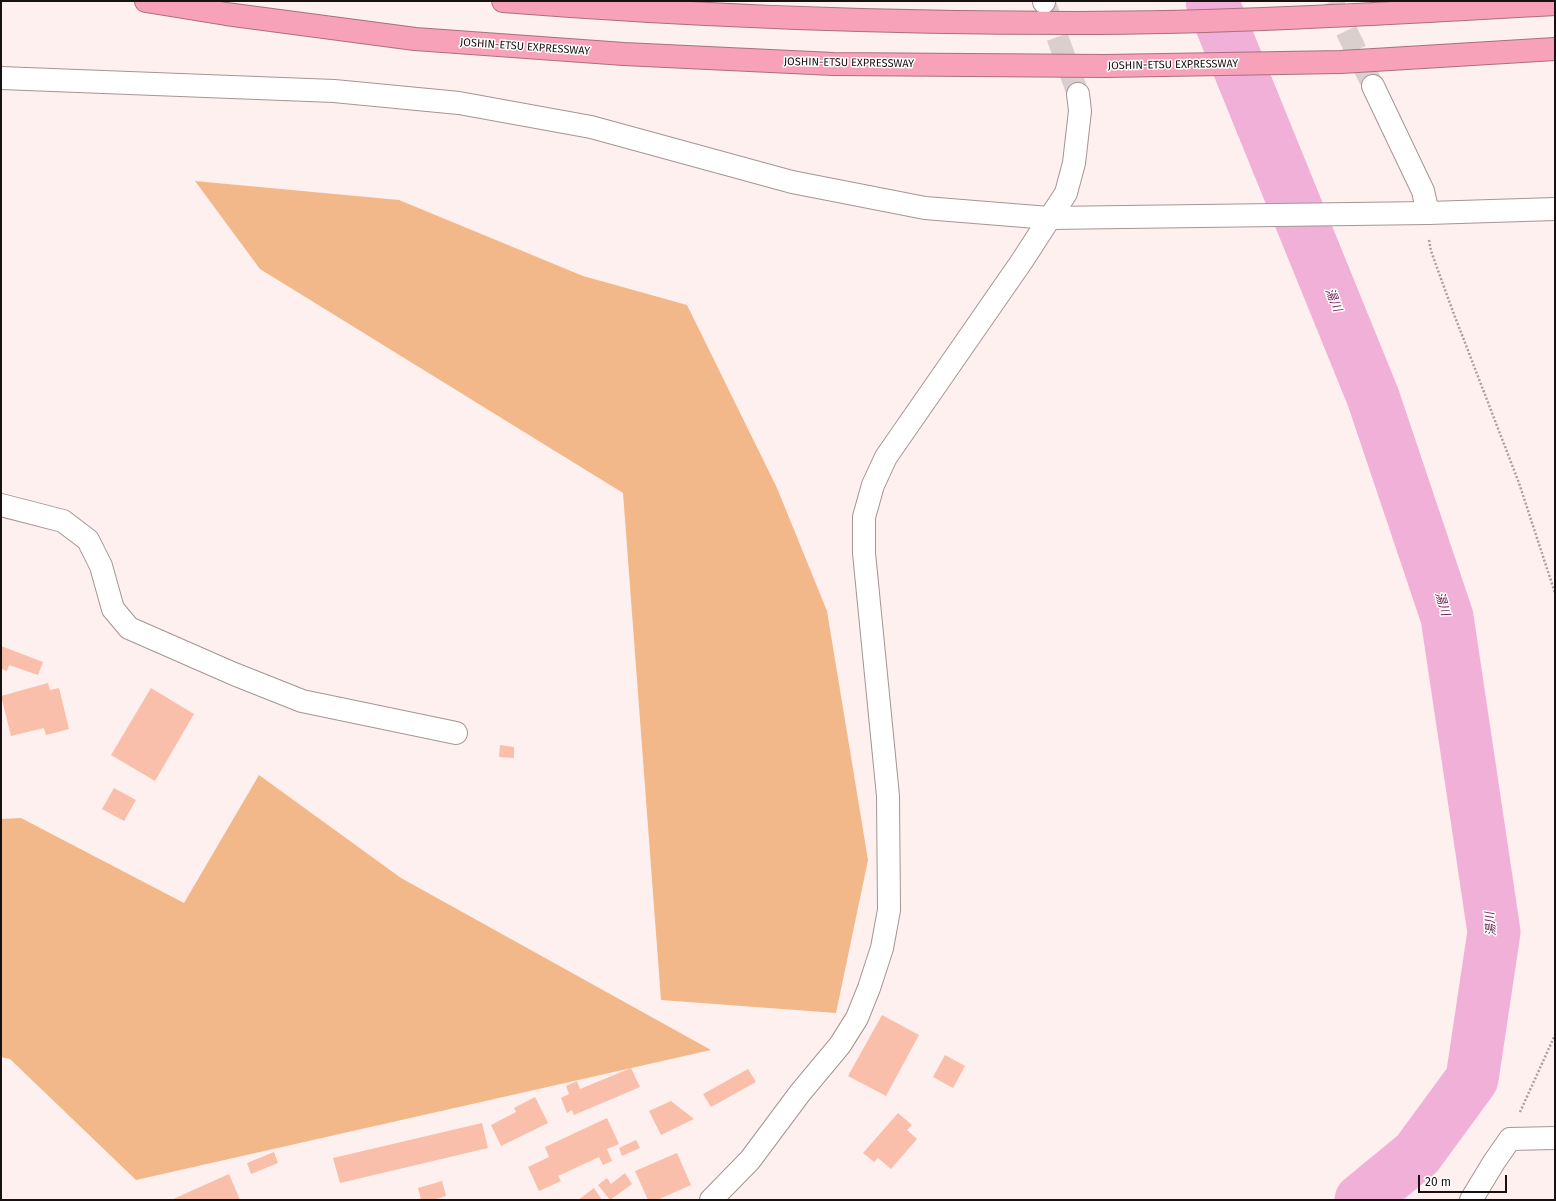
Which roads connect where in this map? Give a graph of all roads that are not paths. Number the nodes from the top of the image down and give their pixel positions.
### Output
1 (146, 1) edge
2 (503, 1) edge
3 (1555, 4) edge
4 (1555, 49) edge
5 (1, 78) edge
6 (1374, 86) tunnel mouth
7 (1078, 94) tunnel mouth
8 (1555, 209) edge
9 (1428, 213) junction
10 (1049, 218) junction
11 (1, 505) edge
12 (456, 733) dead end
13 (1555, 1138) edge
14 (711, 1200) edge
15 (1471, 1200) edge

1 - 4 highway, JOSHIN-ETSU EXPRESSWAY
2 - 3 highway
5 - 10 street
6 - 9 street
7 - 10 street
8 - 9 street
9 - 10 street
10 - 14 street
11 - 12 street
13 - 15 street

